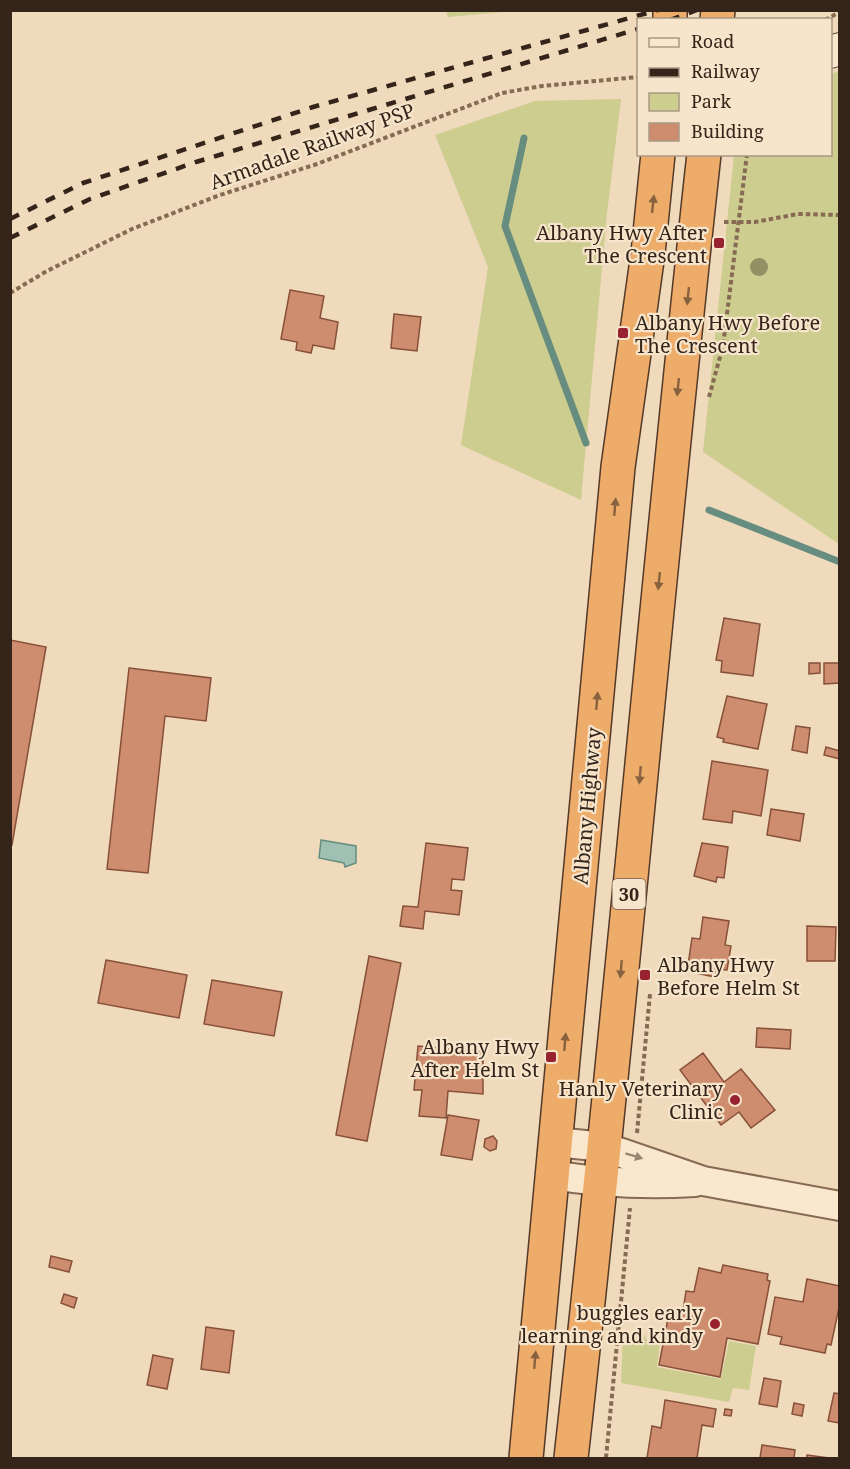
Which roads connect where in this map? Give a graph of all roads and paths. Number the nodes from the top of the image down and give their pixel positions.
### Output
1 (637, 77) edge
2 (658, 156) edge
3 (704, 156) edge
4 (840, 215) edge
5 (696, 222) junction
6 (10, 293) edge
7 (556, 1142) junction
8 (604, 1147) junction
9 (552, 1175) junction
10 (703, 1181) junction
11 (602, 1183) junction
12 (631, 1198) dead end
13 (840, 1206) edge
14 (526, 1458) edge
15 (572, 1458) edge
16 (606, 1458) edge

1 - 6 path, Armadale Railway PSP
7 -> 2 highway, Albany Highway
3 - 5 highway, 30
4 - 5 path
5 -> 8 highway, 30
7 - 8 street
7 - 9 highway, Albany Highway
8 -> 10 street
8 - 11 highway, 30
9 - 11 street
14 -> 9 highway, Albany Highway
10 - 11 street
10 - 13 street
11 - 15 highway, 30
12 - 16 path

